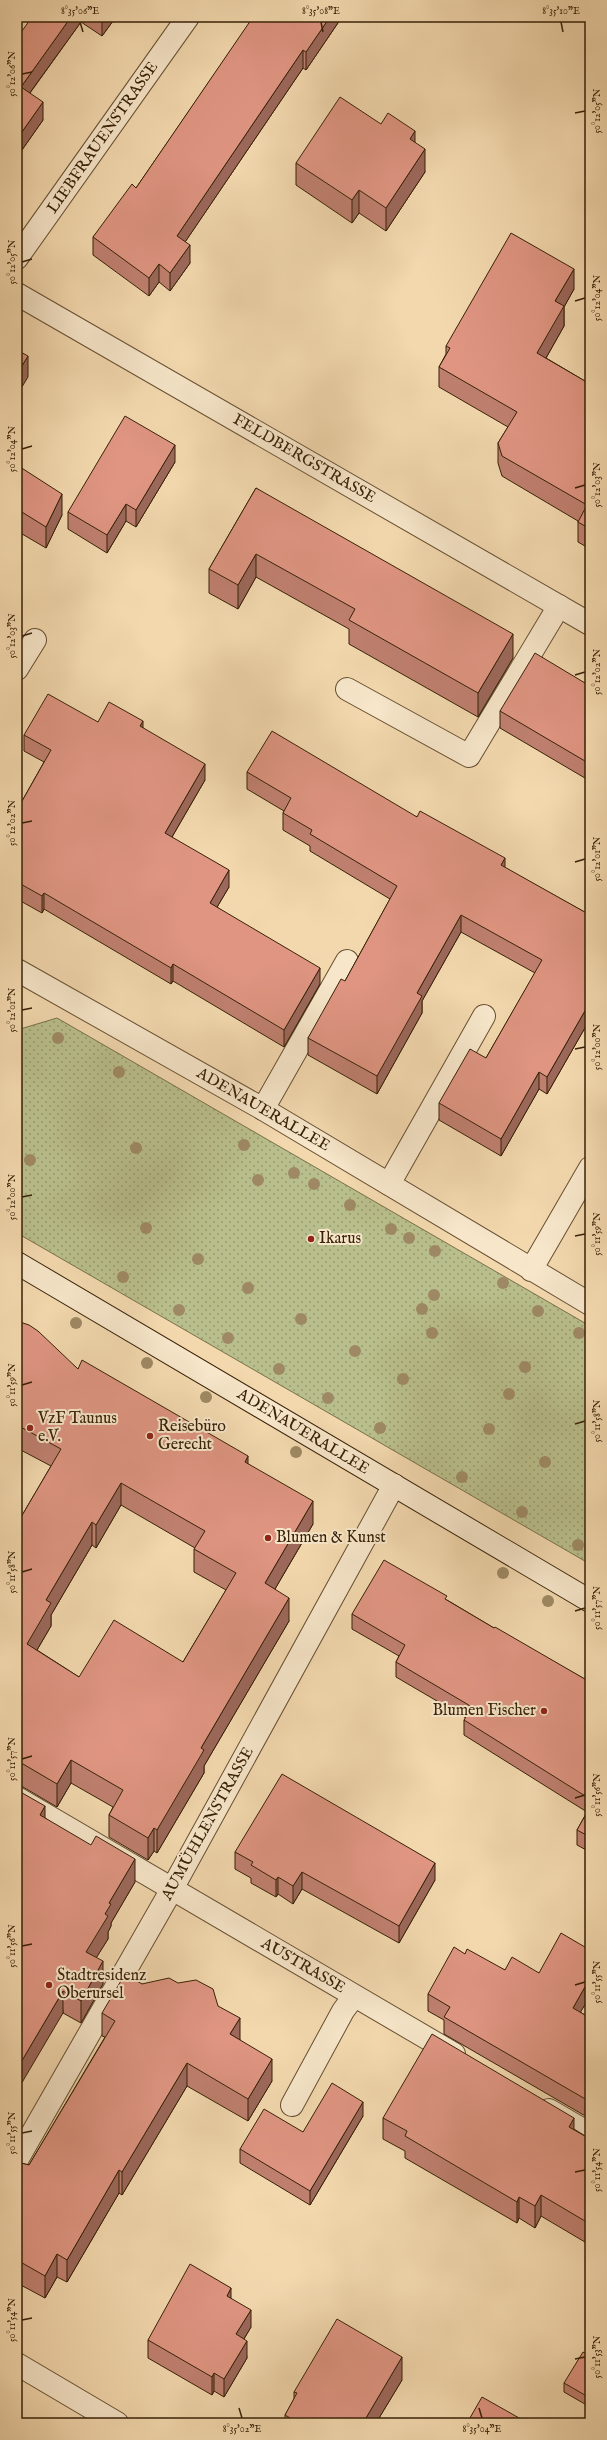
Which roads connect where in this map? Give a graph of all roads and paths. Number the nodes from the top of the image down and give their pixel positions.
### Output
1 (188, 17) edge
2 (17, 258) edge
3 (17, 294) edge
4 (559, 606) junction
5 (590, 624) edge
6 (35, 640) dead end
7 (17, 669) edge
8 (347, 689) dead end
9 (347, 961) dead end
10 (17, 970) edge
11 (484, 1016) dead end
12 (264, 1109) junction
13 (590, 1168) edge
14 (389, 1184) junction
15 (17, 1263) edge
16 (531, 1270) junction
17 (590, 1304) edge
18 (394, 1485) junction
19 (590, 1601) edge
20 (17, 1798) edge
21 (172, 1889) junction
22 (354, 1996) junction
23 (469, 2063) edge
24 (529, 2098) edge
25 (292, 2105) dead end
26 (590, 2134) edge
27 (17, 2160) edge
28 (17, 2364) edge
29 (117, 2423) edge

1 - 2 street, LIEBFRAUENSTRASSE
3 - 4 street, FELDBERGSTRASSE
4 - 5 street, FELDBERGSTRASSE
4 - 8 street
6 - 7 street
9 - 12 street
10 - 12 street, ADENAUERALLEE
11 - 14 street
12 - 14 street, ADENAUERALLEE
13 - 16 street
14 - 16 street, ADENAUERALLEE
15 - 18 street, ADENAUERALLEE
16 - 17 street, ADENAUERALLEE
18 - 19 street, ADENAUERALLEE
18 - 21 street, AUMÜHLENSTRASSE
20 - 21 street, AUSTRASSE
21 - 22 street, AUSTRASSE
21 - 27 street, AUMÜHLENSTRASSE
22 - 23 street, AUSTRASSE
22 - 25 street
24 - 26 street
28 - 29 street

